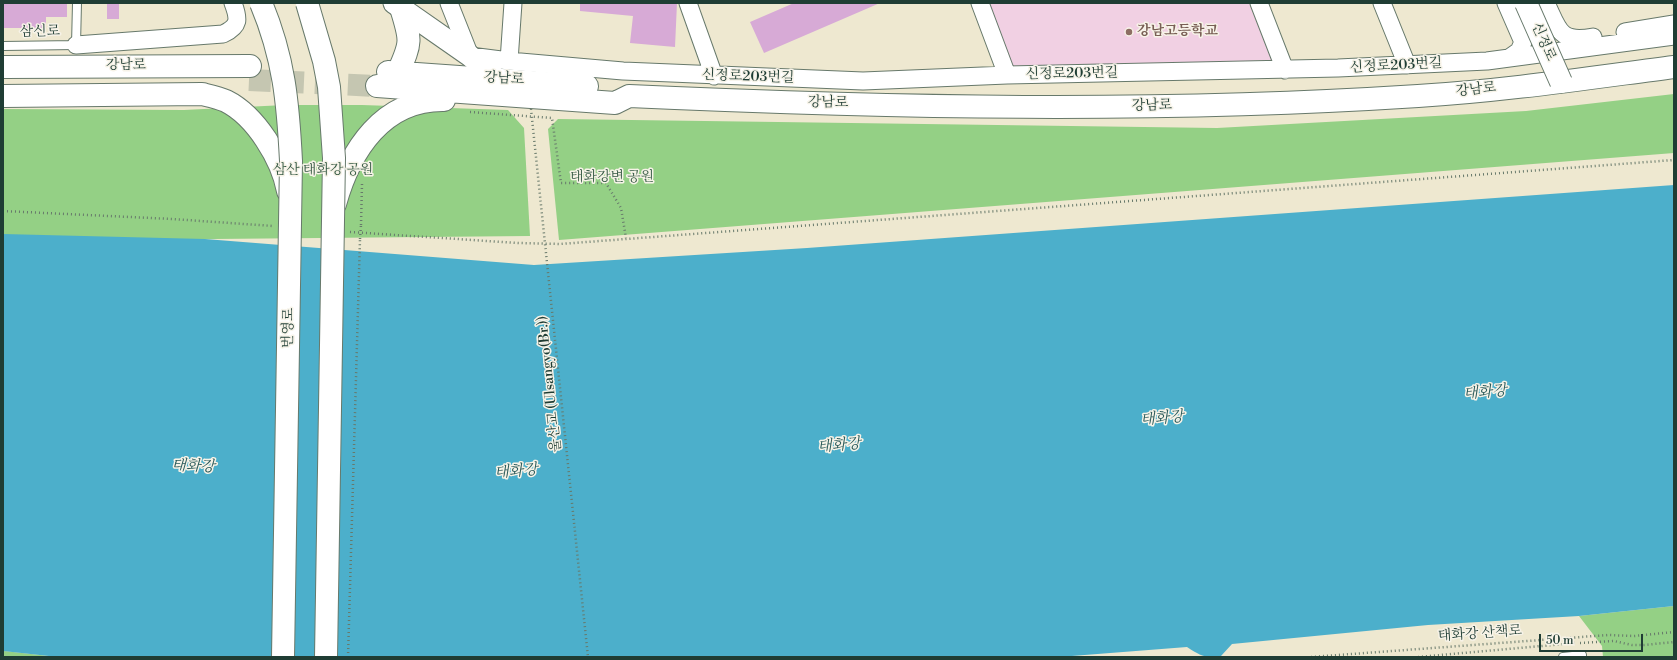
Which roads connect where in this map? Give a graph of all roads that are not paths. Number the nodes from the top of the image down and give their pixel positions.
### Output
1 (77, 3) edge
2 (233, 3) edge
3 (261, 3) edge
4 (307, 3) edge
5 (449, 3) edge
6 (513, 3) edge
7 (688, 3) edge
8 (980, 3) edge
9 (1259, 3) edge
10 (1382, 3) edge
11 (1506, 3) edge
12 (1526, 3) edge
13 (1546, 3) edge
14 (398, 6) edge
15 (1674, 24) edge
16 (1674, 36) edge
17 (76, 45) junction
18 (3, 46) edge
19 (470, 56) junction
20 (1509, 58) junction
21 (1407, 65) junction
22 (3, 67) edge
23 (1674, 67) edge
24 (504, 70) junction
25 (1285, 70) junction
26 (398, 72) junction
27 (1007, 75) junction
28 (714, 76) junction
29 (1561, 82) junction
30 (3, 85) edge
31 (3, 96) edge
32 (629, 96) junction
33 (526, 101) junction
34 (290, 202) junction
35 (334, 204) junction
36 (283, 657) edge
37 (326, 657) edge
38 (1563, 657) edge
39 (1582, 657) edge

1 - 17 lane
2 - 17 street
3 - 34 main road, 번영로, bridge
4 - 35 main road, bridge
5 - 19 street
6 - 24 street
7 - 28 street
8 - 27 street
9 - 25 street
10 - 21 street
11 - 20 street
12 - 29 main road, 신정로, bridge
13 - 15 street
14 - 19 street
14 - 26 main road
16 - 20 street, 신정로203번길
17 - 18 lane, 삼신로
19 - 24 street
20 - 21 street, 신정로203번길
21 - 25 street, 신정로203번길
22 - 30 main road, 강남로
23 - 29 main road, 강남로
24 - 26 main road, 강남로
24 - 28 street, 신정로203번길
24 - 32 main road, 강남로
24 - 33 street
25 - 27 street, 신정로203번길
26 - 33 main road, 강남로
27 - 28 street, 신정로203번길
29 - 32 main road, 강남로
31 - 34 main road, bridge
32 - 33 main road, 강남로
33 - 35 main road
34 - 36 main road, 번영로, bridge
35 - 37 main road, bridge
38 - 39 lane

